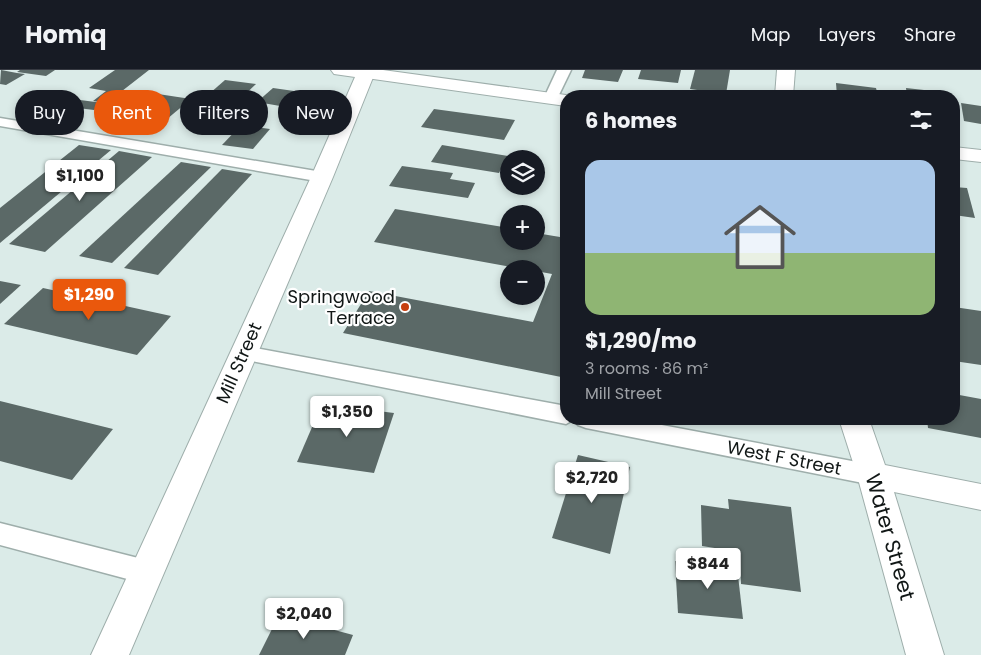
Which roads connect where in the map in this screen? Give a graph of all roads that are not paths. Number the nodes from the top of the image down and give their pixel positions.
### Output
1 (564, 70) edge
2 (786, 70) edge
3 (358, 71) edge
4 (561, 90) edge
5 (784, 90) edge
6 (559, 99) edge
7 (0, 122) edge
8 (960, 154) edge
9 (981, 156) edge
10 (322, 177) junction
11 (244, 353) junction
12 (560, 414) edge
13 (617, 425) edge
14 (856, 425) edge
15 (873, 475) junction
16 (981, 497) edge
17 (0, 534) edge
18 (146, 572) junction
19 (110, 655) edge
20 (925, 655) edge

1 - 4 lane
2 - 5 street
3 - 6 street
3 - 10 street, Mill Street
7 - 10 lane
8 - 9 street
10 - 11 street, Mill Street
11 - 12 lane
11 - 18 street, Mill Street
13 - 15 lane, West F Street
14 - 15 street, Water Street
15 - 16 street, West F Street
15 - 20 street, Water Street
17 - 18 lane
18 - 19 street, Mill Street

